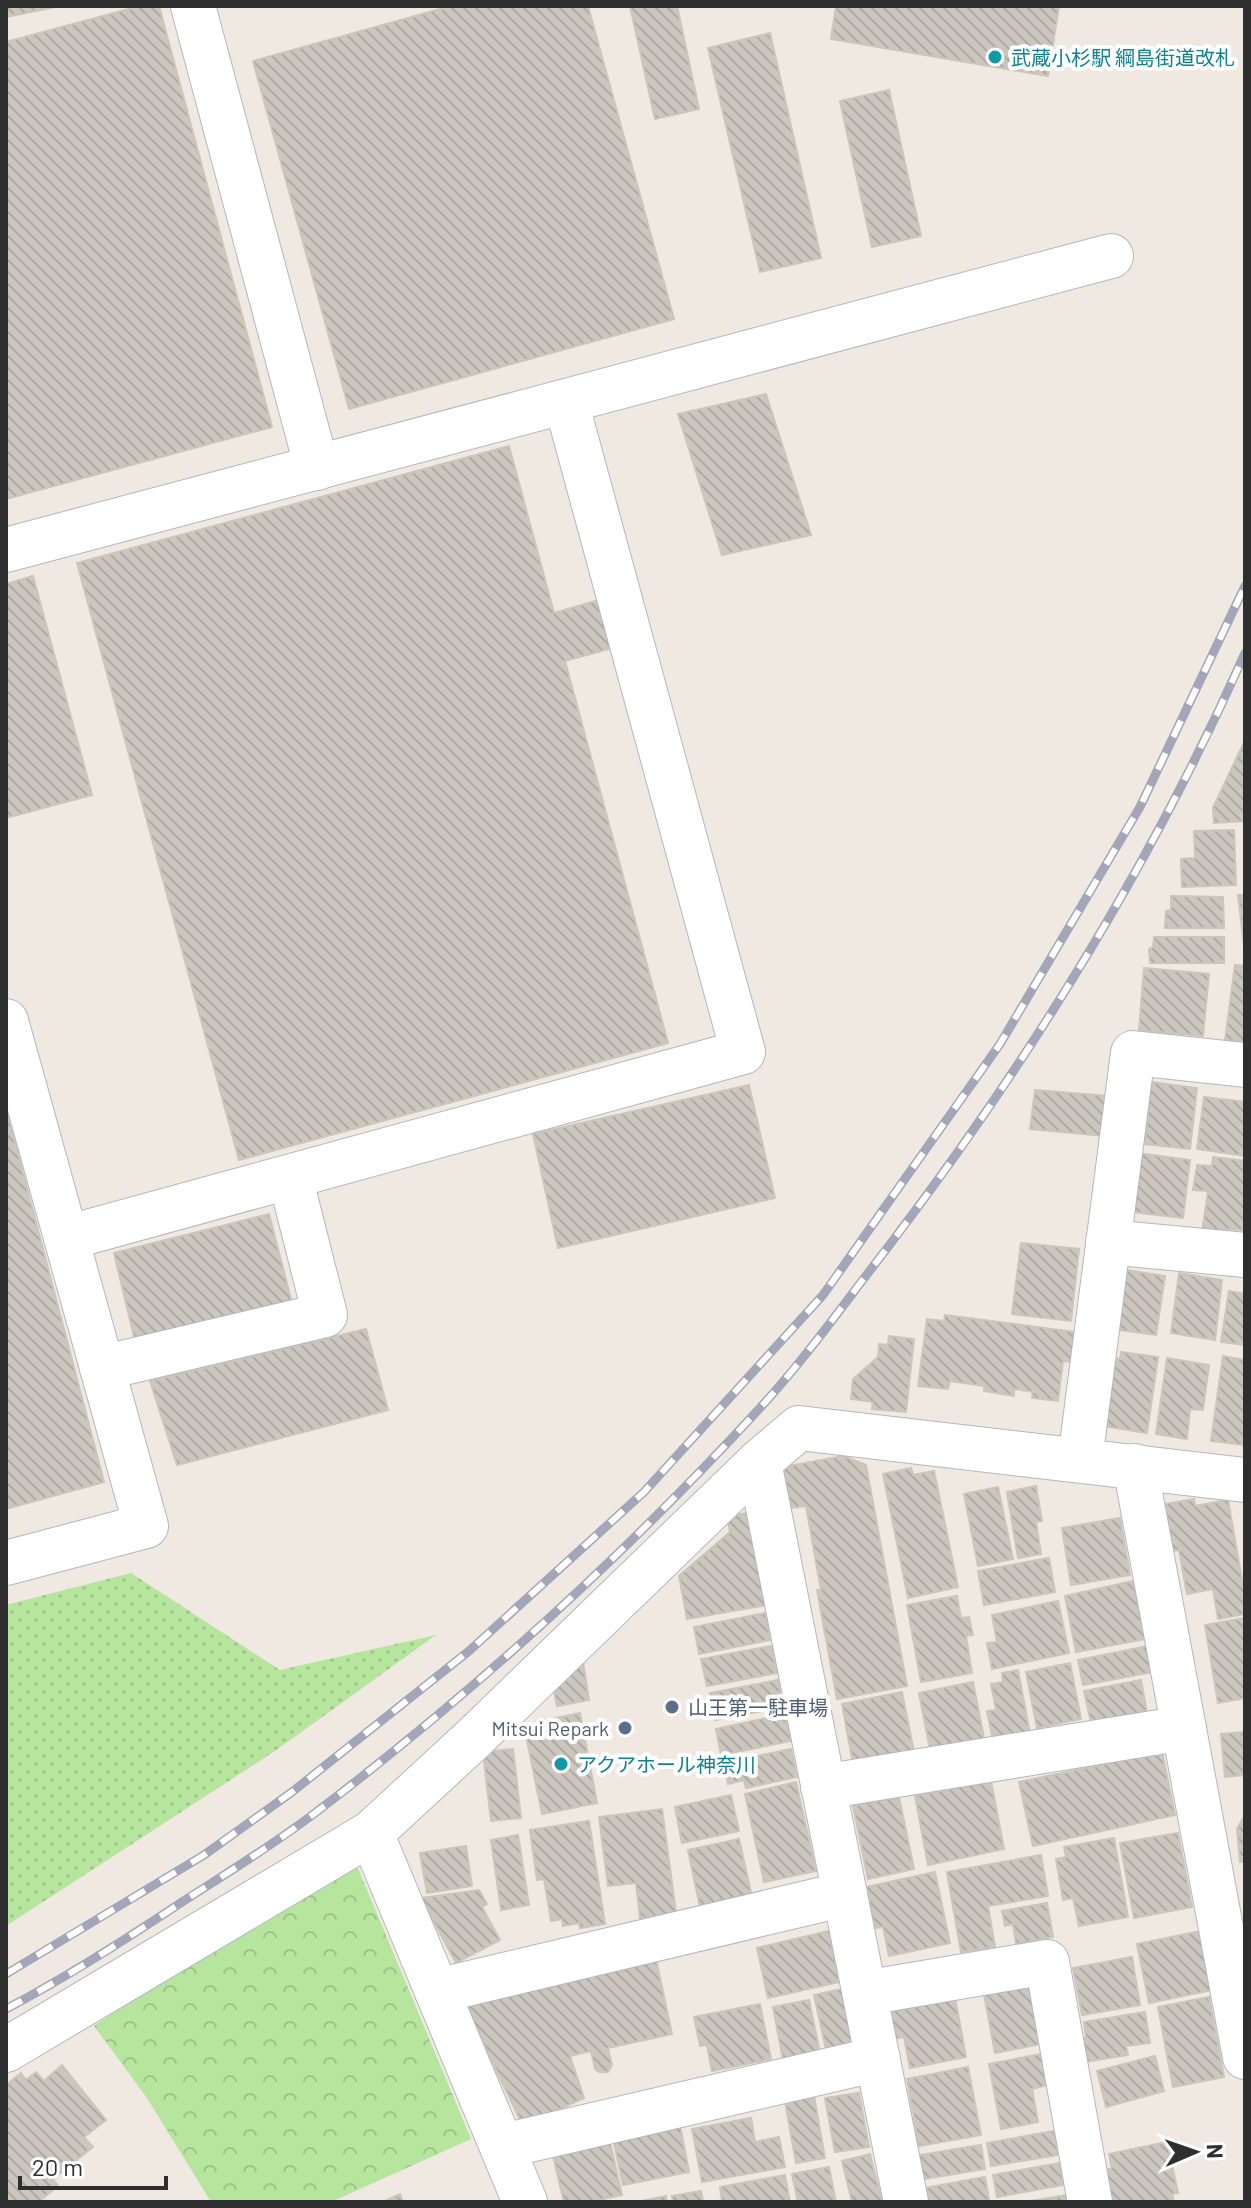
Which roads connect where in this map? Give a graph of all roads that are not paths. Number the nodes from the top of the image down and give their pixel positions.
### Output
1 (193, 6) edge
2 (1111, 256) dead end
3 (566, 402) junction
4 (317, 468) junction
5 (6, 550) edge
6 (6, 1021) edge
7 (1245, 1065) edge
8 (290, 1177) junction
9 (66, 1238) junction
10 (1108, 1242) junction
11 (1245, 1255) edge
12 (102, 1368) junction
13 (1080, 1460) junction
14 (759, 1462) junction
15 (1135, 1466) junction
16 (1245, 1480) edge
17 (6, 1563) edge
18 (1184, 1728) junction
19 (823, 1787) junction
20 (371, 1833) junction
21 (845, 1894) junction
22 (437, 1991) junction
23 (865, 1993) junction
24 (6, 2050) edge
25 (1245, 2057) edge
26 (878, 2059) junction
27 (503, 2146) junction
28 (525, 2202) edge
29 (906, 2202) edge
30 (1090, 2202) edge

1 - 4 street
2 - 3 street
3 - 4 street
3 - 8 street
4 - 5 street
6 - 9 street
7 - 10 street
8 - 9 street
8 - 12 street
9 - 12 street
10 - 11 street
10 - 13 street
12 - 17 street
13 - 14 street
13 - 15 street
14 - 19 street
14 - 20 street
15 - 16 street
15 - 18 street
18 - 19 street
18 - 25 street
19 - 21 street
20 - 22 street
20 - 24 street
21 - 22 street
21 - 23 street
22 - 27 street
23 - 26 street
23 - 30 street
26 - 27 street
26 - 29 street
27 - 28 street

